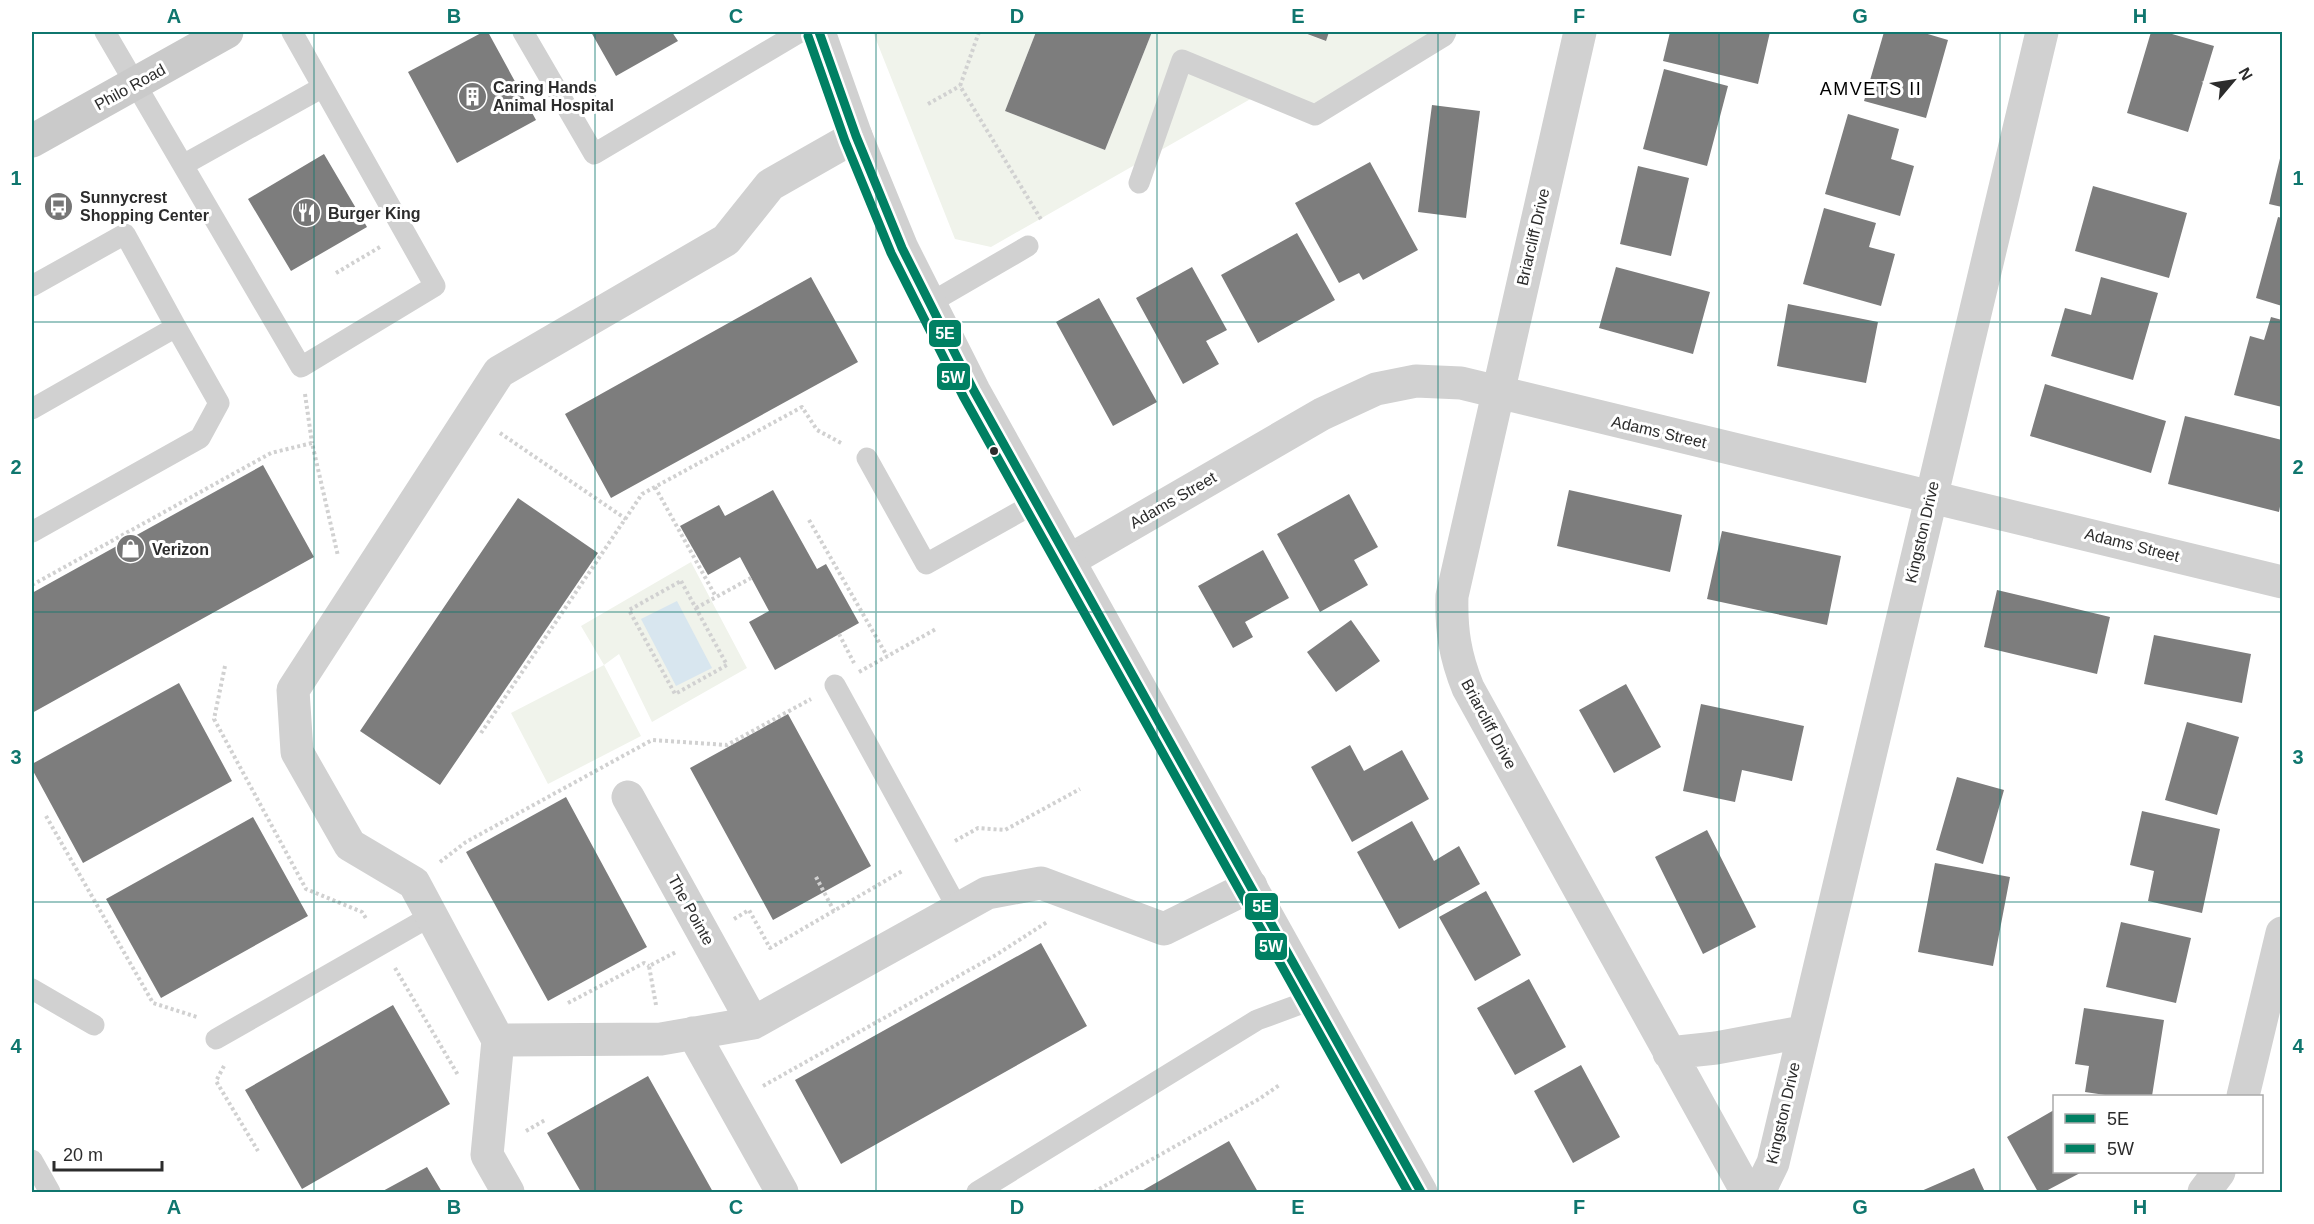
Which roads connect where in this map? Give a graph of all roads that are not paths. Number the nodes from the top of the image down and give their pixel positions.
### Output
1 (105, 32) edge
2 (227, 32) edge
3 (292, 32) edge
4 (524, 32) edge
5 (800, 32) edge
6 (819, 32) edge
7 (1446, 32) edge
8 (1580, 32) edge
9 (2042, 32) edge
10 (136, 84) junction
11 (323, 87) junction
12 (856, 136) junction
13 (32, 141) edge
14 (183, 165) junction
15 (1139, 183) dead end
16 (1028, 246) dead end
17 (32, 286) edge
18 (930, 303) junction
19 (176, 327) junction
20 (1498, 392) junction
21 (32, 409) edge
22 (867, 458) road end
23 (1930, 497) junction
24 (1037, 502) junction
25 (32, 532) edge
26 (1070, 560) junction
27 (2283, 582) edge
28 (835, 685) road end
29 (628, 797) dead end
30 (1251, 886) junction
31 (958, 909) junction
32 (431, 916) junction
33 (2283, 933) edge
34 (32, 988) edge
35 (1314, 999) junction
36 (753, 1023) junction
37 (94, 1025) dead end
38 (1802, 1032) junction
39 (677, 1036) junction
40 (216, 1039) road end
41 (498, 1040) junction
42 (1669, 1053) junction
43 (2243, 1095) edge
44 (32, 1160) edge
45 (2218, 1173) edge
46 (50, 1192) edge
47 (508, 1192) edge
48 (782, 1192) edge
49 (977, 1192) edge
50 (1421, 1192) edge
51 (1747, 1192) edge
52 (1759, 1192) edge
53 (2204, 1192) edge

1 - 10 lane
2 - 10 main road, Philo Road
3 - 11 lane
4 - 5 lane
6 - 12 street
7 - 15 lane
8 - 20 street, Briarcliff Drive
9 - 23 street, Kingston Drive
10 - 13 main road, Philo Road
10 - 14 lane
11 - 14 lane
11 - 14 lane
12 - 18 street
12 - 32 street
16 - 18 lane
17 - 19 lane
18 - 24 street
19 - 21 lane
19 - 25 lane
20 - 23 street, Adams Street
20 - 26 street, Adams Street
20 - 42 street, Briarcliff Drive
22 - 24 lane
23 - 27 street, Adams Street
23 - 38 street, Kingston Drive
24 - 26 street
26 - 30 street
28 - 31 lane
29 - 36 street, The Pointe
30 - 31 street
30 - 35 street
31 - 36 street
32 - 40 lane
32 - 41 street
33 - 43 street
34 - 37 lane
35 - 49 lane
35 - 50 street
36 - 39 street
38 - 42 street, Kingston Drive
38 - 52 street, Kingston Drive
39 - 41 street
39 - 48 street
41 - 47 street
42 - 51 street, Briarcliff Drive
44 - 46 lane
45 - 53 street

